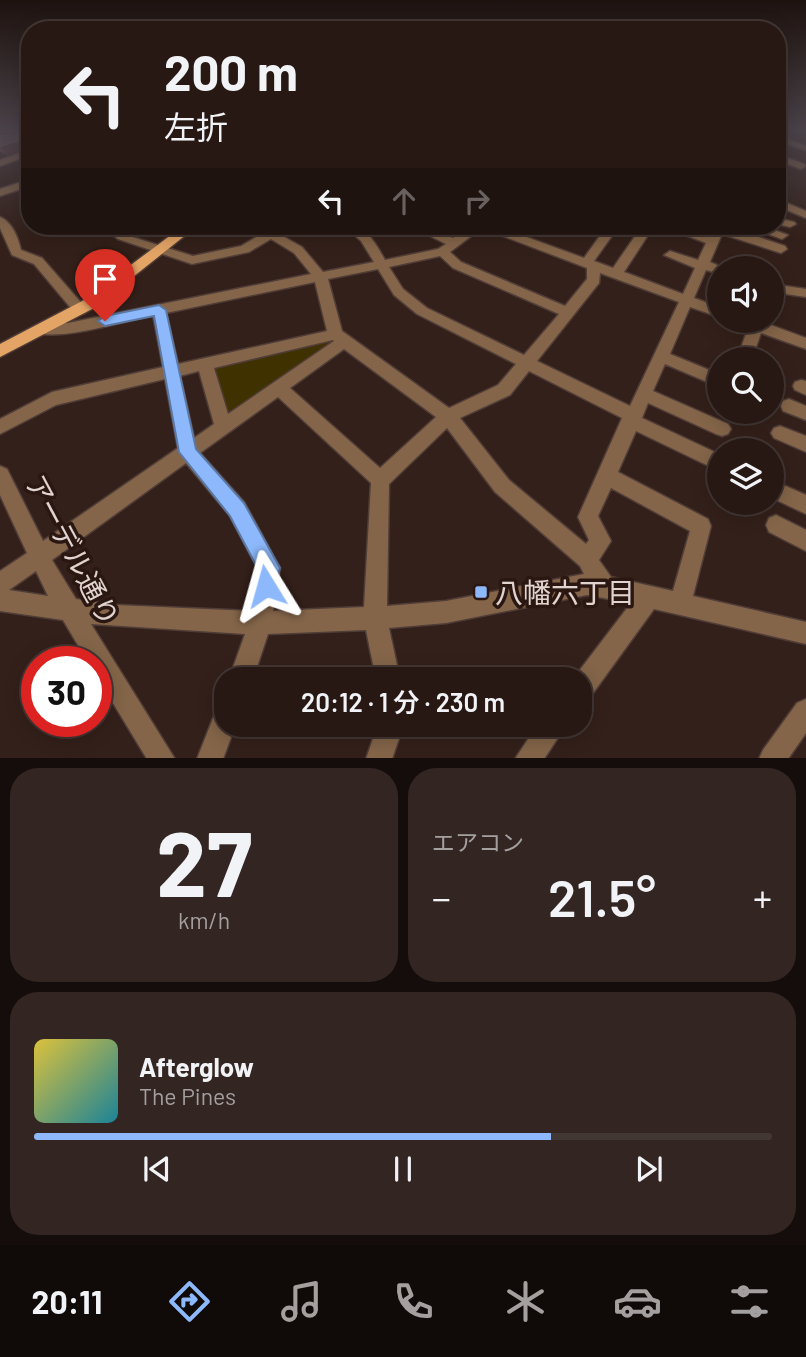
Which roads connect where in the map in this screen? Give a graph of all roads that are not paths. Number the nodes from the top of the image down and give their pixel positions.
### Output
1 (21, 185) edge
2 (0, 193) edge
3 (786, 206) edge
4 (806, 215) edge
5 (0, 220) edge
6 (786, 223) edge
7 (790, 224) dead end
8 (120, 235) edge
9 (180, 235) edge
10 (267, 235) edge
11 (284, 235) edge
12 (363, 235) edge
13 (435, 235) edge
14 (465, 235) edge
15 (521, 235) edge
16 (607, 235) edge
17 (642, 235) edge
18 (716, 235) edge
19 (728, 235) edge
20 (454, 243) junction
21 (777, 249) dead end
22 (161, 250) junction
23 (442, 252) junction
24 (670, 255) dead end
25 (589, 264) junction
26 (384, 265) junction
27 (702, 265) junction
28 (707, 266) edge
29 (617, 274) junction
30 (321, 278) junction
31 (784, 292) edge
32 (806, 293) edge
33 (687, 300) junction
34 (707, 308) edge
35 (159, 310) junction
36 (568, 312) junction
37 (77, 317) junction
38 (776, 333) edge
39 (339, 338) junction
40 (806, 344) edge
41 (0, 351) edge
42 (660, 356) junction
43 (526, 362) junction
44 (205, 364) junction
45 (172, 371) junction
46 (707, 376) edge
47 (279, 388) junction
48 (643, 393) junction
49 (789, 406) dead end
50 (806, 413) edge
51 (448, 416) junction
52 (631, 418) junction
53 (0, 427) edge
54 (223, 428) junction
55 (722, 429) dead end
56 (780, 433) dead end
57 (806, 444) edge
58 (188, 452) junction
59 (707, 457) edge
60 (0, 475) edge
61 (607, 476) junction
62 (380, 480) junction
63 (784, 495) edge
64 (806, 505) edge
65 (776, 525) dead end
66 (806, 541) edge
67 (39, 557) junction
68 (587, 559) junction
69 (0, 584) edge
70 (604, 586) junction
71 (649, 597) junction
72 (0, 600) edge
73 (680, 604) junction
74 (67, 608) junction
75 (375, 618) junction
76 (260, 623) junction
77 (806, 633) edge
78 (245, 667) edge
79 (385, 667) edge
80 (592, 674) edge
81 (806, 712) edge
82 (218, 737) edge
83 (387, 737) edge
84 (544, 737) edge
85 (776, 757) edge
86 (162, 758) edge
87 (210, 758) edge
88 (380, 758) edge
89 (528, 758) edge

1 - 2 street
3 - 4 street
5 - 37 street
6 - 7 street
8 - 22 street
9 - 22 main road
10 - 22 street
11 - 30 street
12 - 26 street
13 - 20 street
14 - 20 street
15 - 25 street
16 - 25 street
17 - 29 street
18 - 27 street
19 - 21 street
20 - 23 street
22 - 37 main road
23 - 26 street
23 - 36 street
24 - 27 street
25 - 29 street
25 - 36 street
26 - 30 street
26 - 43 street
27 - 28 street
27 - 33 street
29 - 33 street
30 - 35 street
30 - 39 street
31 - 32 street
33 - 34 street
33 - 42 street
35 - 37 street
35 - 45 street
36 - 43 street
37 - 41 main road
38 - 40 street
39 - 44 street
39 - 47 street
39 - 51 street
42 - 46 street
42 - 48 street
43 - 51 street
43 - 52 street
44 - 45 street
44 - 54 street
45 - 53 street
45 - 58 street
47 - 54 street
47 - 62 street
48 - 52 street
48 - 55 street
49 - 50 street
51 - 62 street
51 - 68 street
52 - 59 street
52 - 61 street
54 - 58 street
56 - 57 street
58 - 67 street
58 - 76 street
60 - 67 street, アーデル通り
61 - 68 street
61 - 73 street
62 - 75 street
63 - 64 street
65 - 66 street
67 - 69 street
67 - 74 street, アーデル通り
68 - 70 street
70 - 71 street
70 - 75 street
71 - 73 street
71 - 80 street
72 - 74 street
73 - 77 street
74 - 76 street
74 - 86 street, アーデル通り
75 - 76 street
75 - 79 street
76 - 78 street
81 - 85 street
82 - 87 street
83 - 88 street
84 - 89 street

